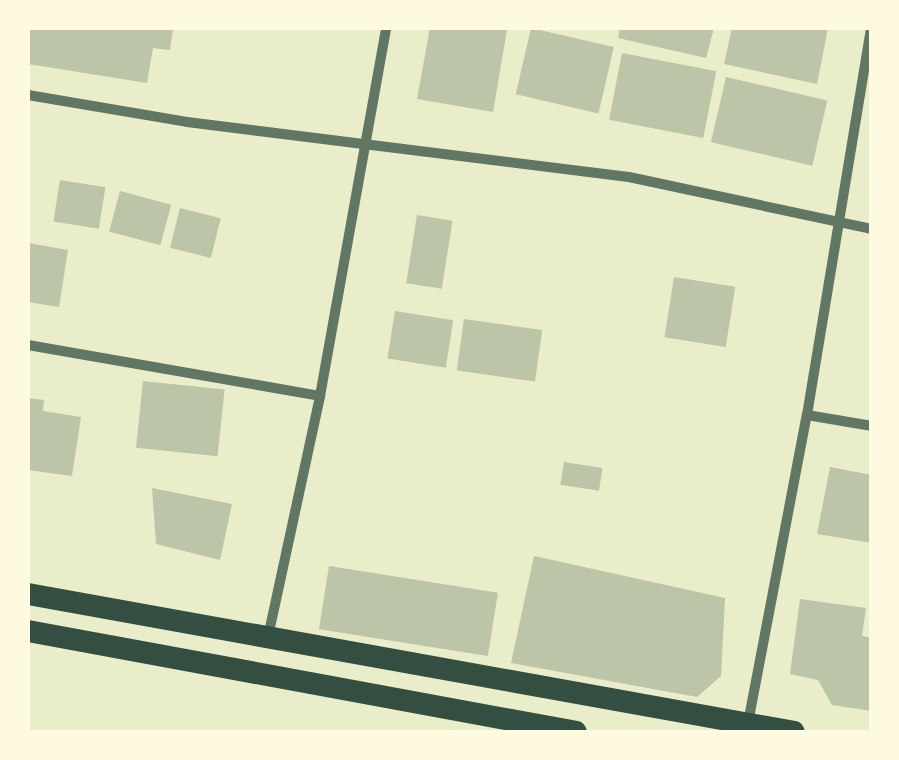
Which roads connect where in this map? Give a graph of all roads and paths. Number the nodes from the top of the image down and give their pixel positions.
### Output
1 (386, 28) edge
2 (871, 28) edge
3 (28, 96) edge
4 (362, 141) junction
5 (839, 222) junction
6 (872, 229) edge
7 (28, 345) edge
8 (320, 396) junction
9 (806, 415) junction
10 (872, 426) edge
11 (28, 594) edge
12 (28, 631) edge
13 (268, 638) junction
14 (748, 724) junction
15 (576, 732) edge
16 (794, 732) edge

1 - 4 street
2 - 5 street
3 - 4 street
4 - 5 street
4 - 8 street
5 - 6 street
5 - 9 street
7 - 8 street
8 - 13 street
9 - 10 street
9 - 14 street
11 - 13 main road
12 - 15 main road
13 - 14 main road
14 - 16 main road

